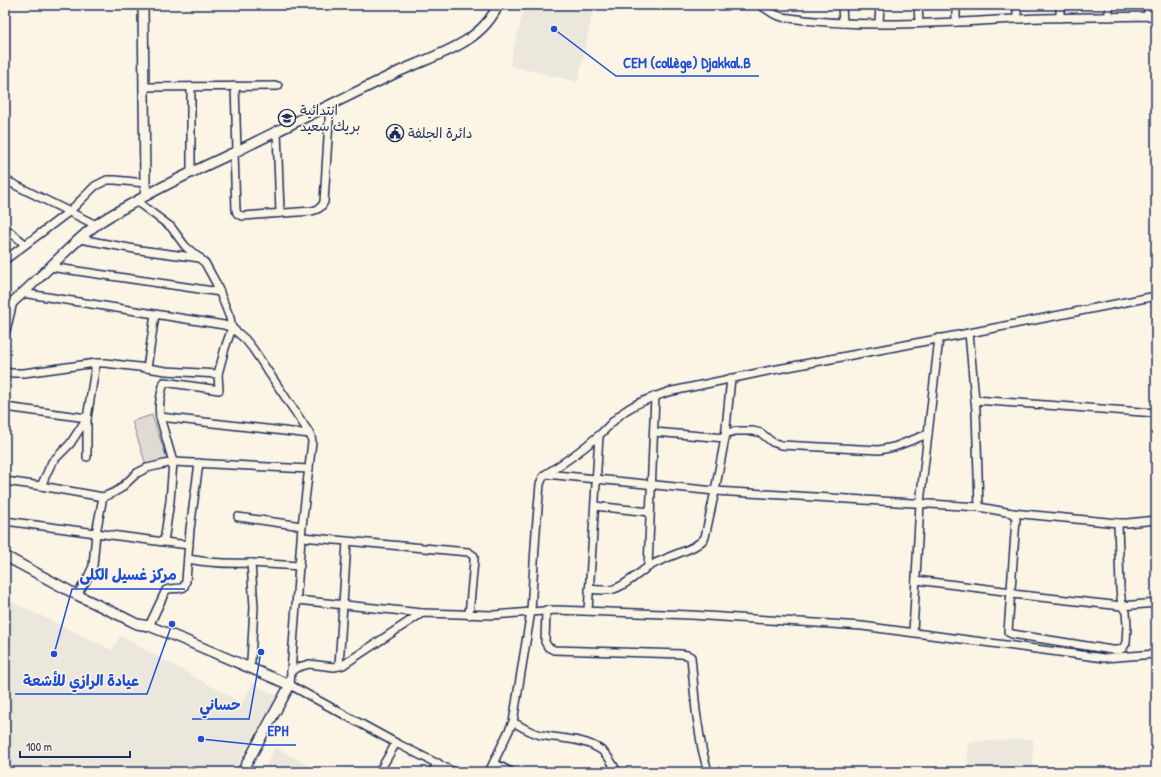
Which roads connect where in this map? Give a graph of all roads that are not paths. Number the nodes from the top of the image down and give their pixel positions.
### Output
1 (143, 5) edge
2 (498, 5) edge
3 (760, 5) edge
4 (842, 5) edge
5 (880, 5) edge
6 (918, 5) edge
7 (956, 5) edge
8 (1017, 5) edge
9 (1060, 5) edge
10 (1109, 5) edge
11 (1148, 5) edge
12 (1148, 16) junction
13 (1156, 16) edge
14 (1110, 17) junction
15 (1060, 18) junction
16 (1017, 19) junction
17 (956, 22) junction
18 (842, 23) junction
19 (880, 23) junction
20 (918, 23) junction
21 (235, 86) junction
22 (278, 86) dead end
23 (144, 87) junction
24 (191, 87) junction
25 (330, 105) junction
26 (277, 131) junction
27 (236, 152) junction
28 (191, 173) junction
29 (5, 180) edge
30 (145, 183) junction
31 (146, 195) junction
32 (136, 201) junction
33 (70, 211) junction
34 (280, 213) junction
35 (96, 225) junction
36 (5, 228) edge
37 (80, 239) junction
38 (26, 244) junction
39 (200, 258) junction
40 (5, 260) edge
41 (50, 267) junction
42 (220, 292) junction
43 (22, 293) junction
44 (1156, 296) edge
45 (13, 302) junction
46 (5, 309) edge
47 (155, 315) junction
48 (232, 328) junction
49 (969, 333) junction
50 (5, 335) edge
51 (939, 338) junction
52 (96, 363) junction
53 (147, 368) junction
54 (166, 371) junction
55 (5, 372) edge
56 (218, 374) junction
57 (731, 378) junction
58 (164, 382) junction
59 (655, 396) junction
60 (975, 400) junction
61 (5, 407) edge
62 (1156, 413) edge
63 (160, 417) junction
64 (87, 418) junction
65 (654, 432) junction
66 (310, 434) junction
67 (928, 434) junction
68 (599, 436) junction
69 (725, 436) junction
70 (87, 457) dead end
71 (173, 462) junction
72 (199, 463) junction
73 (309, 469) junction
74 (546, 474) junction
75 (596, 479) junction
76 (5, 481) edge
77 (652, 485) junction
78 (41, 486) junction
79 (715, 491) junction
80 (103, 497) junction
81 (920, 503) junction
82 (595, 506) junction
83 (979, 507) junction
84 (650, 512) junction
85 (1012, 513) junction
86 (238, 517) dead end
87 (1156, 520) edge
88 (5, 521) edge
89 (1118, 523) junction
90 (302, 526) junction
91 (96, 533) junction
92 (302, 537) junction
93 (164, 542) junction
94 (347, 542) junction
95 (189, 545) junction
96 (5, 556) edge
97 (188, 559) junction
98 (251, 563) junction
99 (300, 566) junction
100 (648, 567) junction
101 (916, 580) junction
102 (589, 589) junction
103 (1012, 593) junction
104 (77, 595) junction
105 (296, 600) junction
106 (1156, 603) edge
107 (343, 604) junction
108 (1122, 606) junction
109 (546, 610) junction
110 (531, 611) junction
111 (588, 611) junction
112 (422, 613) junction
113 (469, 615) junction
114 (149, 626) junction
115 (913, 632) junction
116 (1156, 654) edge
117 (339, 666) junction
118 (248, 668) junction
119 (291, 671) junction
120 (290, 685) junction
121 (513, 722) junction
122 (396, 743) junction
123 (438, 763) junction
124 (494, 763) junction
125 (242, 772) edge
126 (379, 772) edge
127 (432, 772) edge
128 (454, 772) edge
129 (489, 772) edge
130 (512, 772) edge
131 (617, 772) edge
132 (708, 772) edge

1 - 23 street
2 - 25 street
3 - 18 street
4 - 18 street
5 - 19 street
6 - 20 street
7 - 17 street
8 - 16 street
9 - 15 street
10 - 14 street
11 - 12 street
12 - 13 street
12 - 14 street
14 - 15 street
15 - 16 street
16 - 17 street
17 - 20 street
18 - 19 street
19 - 20 street
21 - 22 street
21 - 24 street
21 - 27 street
23 - 24 street
23 - 30 street
24 - 28 street
25 - 26 street
25 - 34 street
26 - 27 street
26 - 34 street
27 - 28 street
27 - 34 street
28 - 31 street
29 - 33 street
30 - 31 street
30 - 33 street
31 - 32 street
32 - 35 street
32 - 39 street
33 - 35 street
33 - 38 street
35 - 37 street
36 - 38 street
37 - 39 street
37 - 41 street
38 - 40 street
39 - 42 street
41 - 42 street
41 - 43 street
42 - 48 street
43 - 45 street
43 - 47 street
44 - 49 street
45 - 46 street
45 - 50 street
47 - 48 street
47 - 53 street
48 - 56 street
48 - 66 street
49 - 51 street
49 - 60 street
51 - 57 street
51 - 67 street
52 - 53 street
52 - 55 street
52 - 64 street
53 - 54 street
54 - 56 street
54 - 58 street
56 - 58 street
57 - 59 street
57 - 69 street
58 - 63 street
59 - 65 street
59 - 68 street
60 - 62 street
60 - 83 street
61 - 64 street
63 - 66 street
63 - 71 street
64 - 70 street
64 - 78 street
65 - 69 street
65 - 77 street
66 - 73 street
67 - 69 street
67 - 81 street
68 - 74 street
68 - 75 street
69 - 79 street
71 - 72 street
71 - 80 street
71 - 93 street
72 - 73 street
72 - 95 street
73 - 90 street
74 - 75 street
74 - 110 street
75 - 77 street
75 - 82 street
76 - 78 street
77 - 79 street
77 - 84 street
78 - 80 street
79 - 81 street
79 - 100 street
80 - 91 street
81 - 83 street
81 - 101 street
82 - 84 street
82 - 102 street
83 - 85 street
84 - 100 street
85 - 89 street
85 - 103 street
86 - 90 street
87 - 89 street
88 - 91 street
89 - 108 street
90 - 92 street
91 - 93 street
91 - 104 street
92 - 94 street
92 - 99 street
93 - 95 street
94 - 107 street
94 - 113 street
95 - 97 street
96 - 104 street
97 - 98 street
97 - 114 street
98 - 99 street
98 - 118 street
99 - 105 street
100 - 102 street
101 - 103 street
101 - 115 street
102 - 111 street
103 - 108 street
103 - 108 street
104 - 114 street
105 - 107 street
105 - 119 street
106 - 108 street
107 - 112 street
107 - 117 street
109 - 110 street
109 - 111 street
109 - 132 street
110 - 113 street
110 - 121 street
111 - 115 street
112 - 113 street
112 - 117 street
114 - 118 street
115 - 116 street
117 - 119 street
118 - 120 street
119 - 120 street
120 - 122 street
120 - 125 street
121 - 124 street
121 - 131 street
122 - 123 street
122 - 126 street
123 - 127 street
123 - 128 street
124 - 129 street
124 - 130 street

